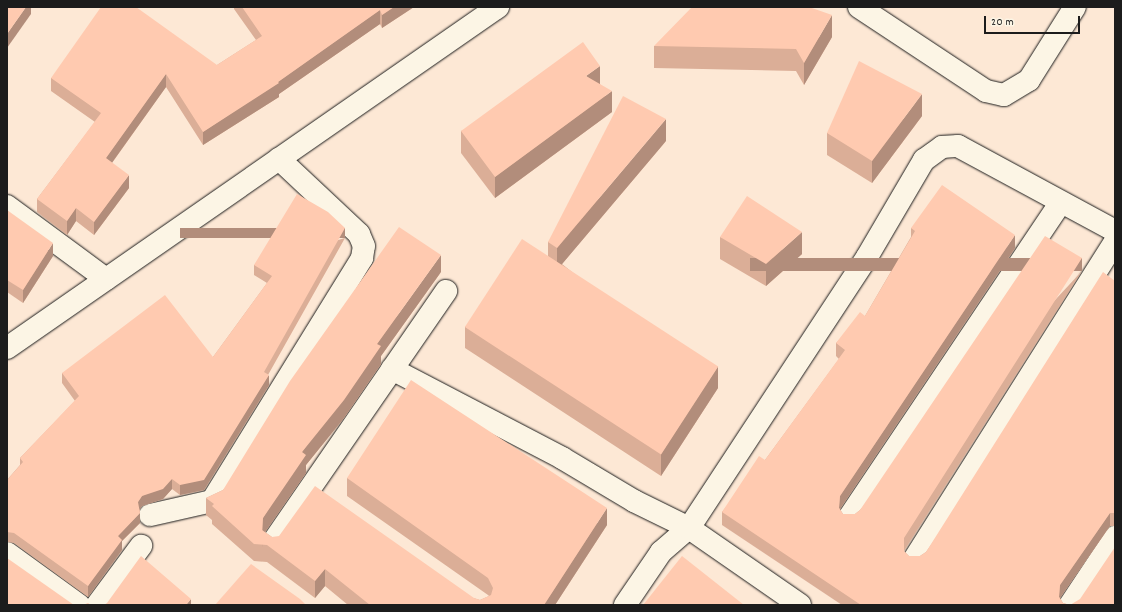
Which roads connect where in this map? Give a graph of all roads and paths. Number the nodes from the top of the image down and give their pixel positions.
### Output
1 (498, 7) edge
2 (859, 7) edge
3 (1075, 7) edge
4 (279, 159) junction
5 (1061, 202) junction
6 (7, 206) edge
7 (1115, 231) edge
8 (1115, 242) edge
9 (106, 279) junction
10 (446, 291) dead end
11 (7, 348) edge
12 (392, 369) junction
13 (312, 486) junction
14 (331, 500) edge
15 (150, 515) dead end
16 (850, 516) edge
17 (690, 528) junction
18 (1115, 537) edge
19 (273, 542) edge
20 (141, 546) dead end
21 (7, 553) edge
22 (914, 558) edge
23 (79, 605) edge
24 (96, 605) edge
25 (625, 605) edge
26 (800, 605) edge
27 (1070, 605) edge

1 - 4 street
2 - 3 street
4 - 9 street
4 - 15 street
5 - 7 street
5 - 16 street
5 - 17 street
6 - 9 street
8 - 22 street
9 - 11 street
10 - 12 street
12 - 13 street
12 - 17 street
13 - 14 street
13 - 19 street
17 - 25 street
17 - 26 street
18 - 27 street
20 - 24 street
21 - 23 street

